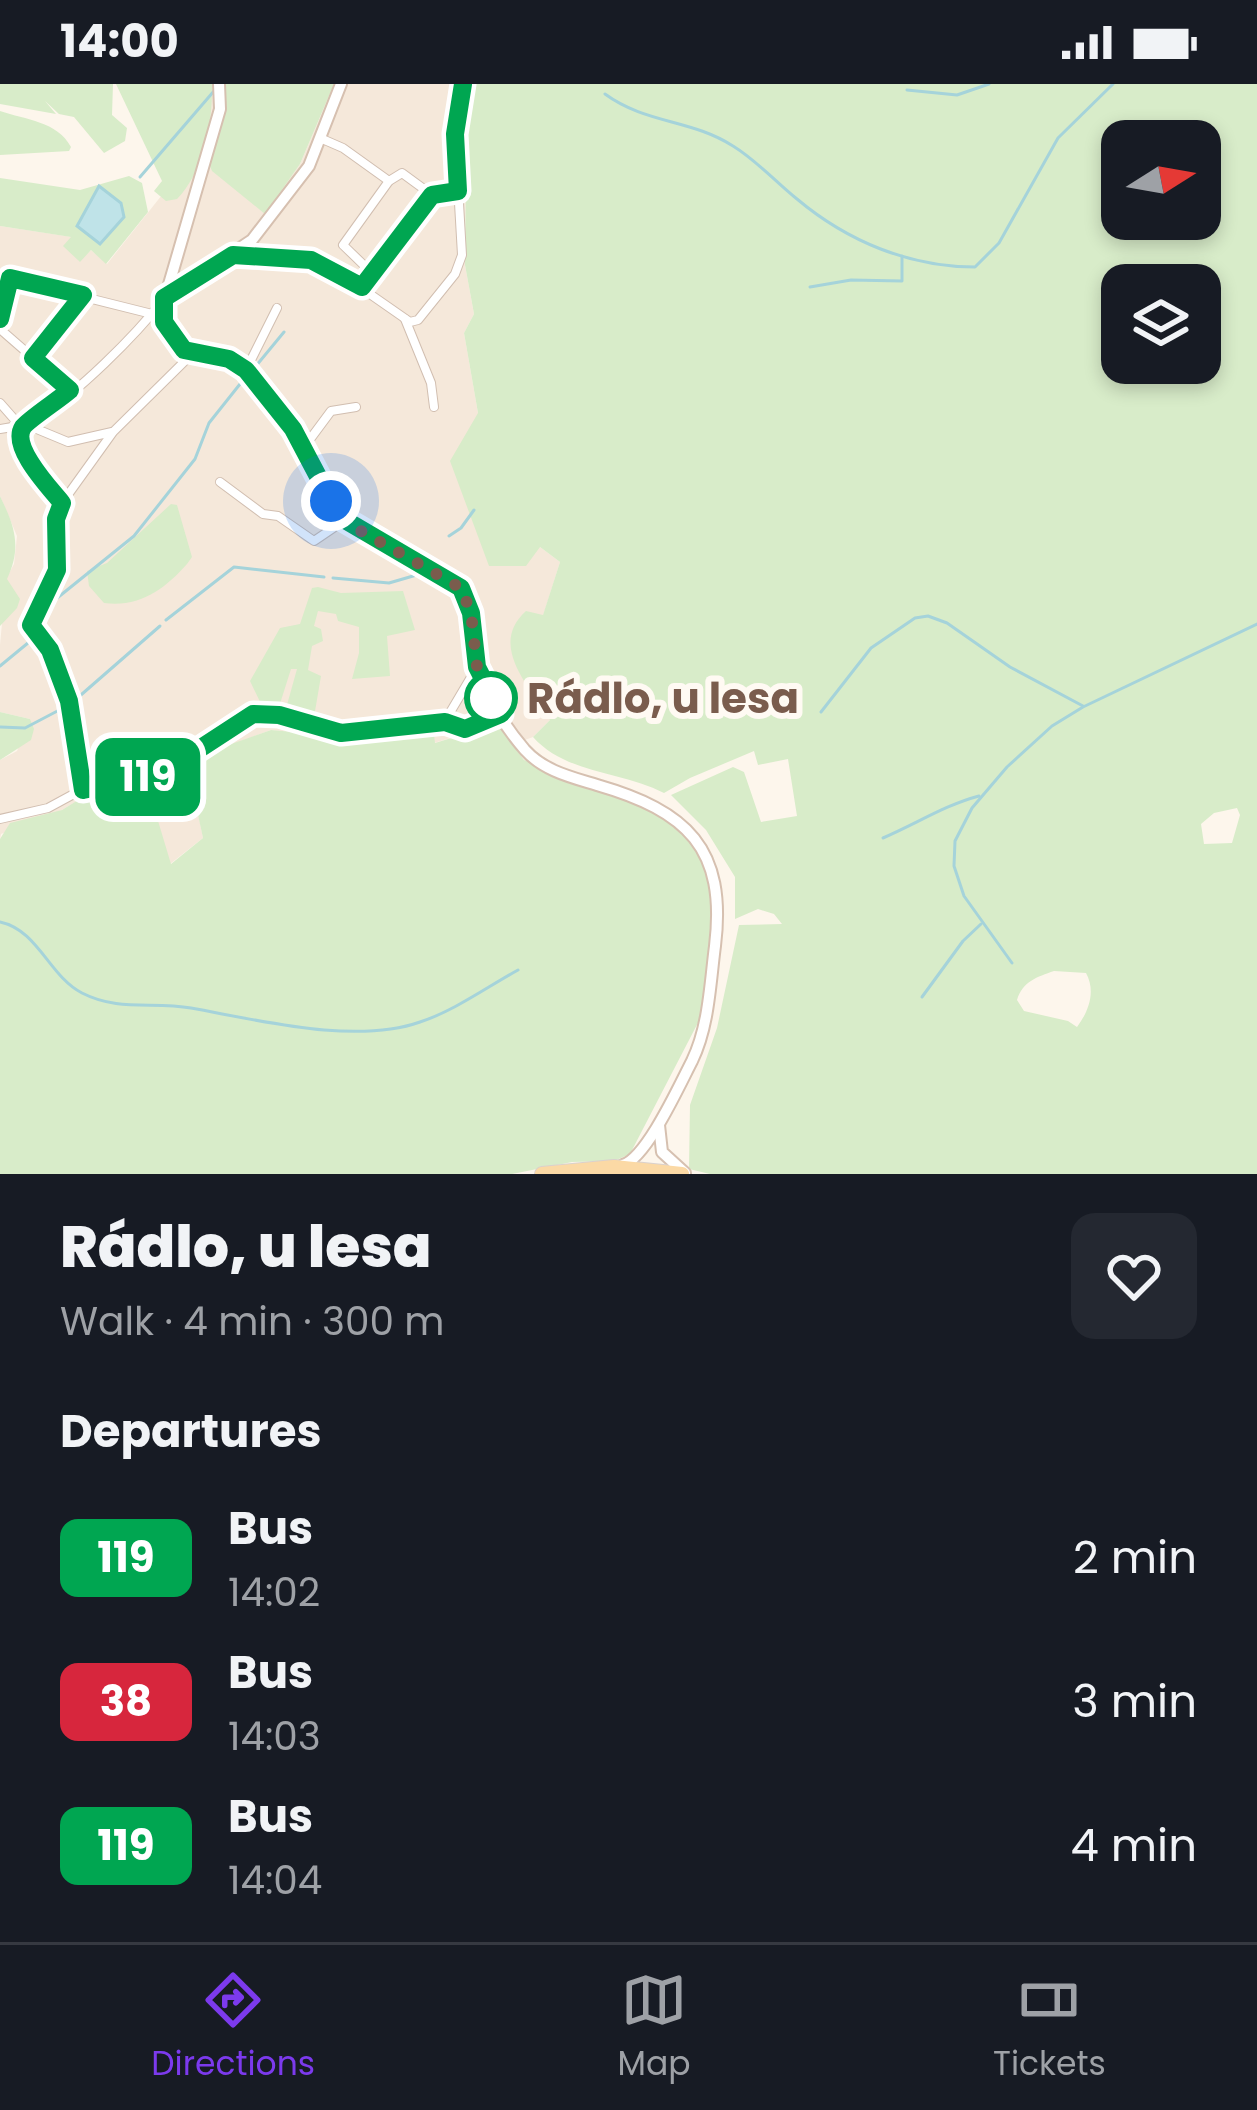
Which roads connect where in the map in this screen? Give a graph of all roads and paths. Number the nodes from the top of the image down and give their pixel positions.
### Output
1 (220, 84) edge
2 (341, 84) edge
3 (463, 84) edge
4 (320, 138) junction
5 (389, 181) junction
6 (458, 191) junction
7 (432, 195) junction
8 (233, 255) junction
9 (374, 274) junction
10 (5, 277) edge
11 (362, 287) junction
12 (83, 295) junction
13 (164, 298) junction
14 (278, 308) dead end
15 (152, 314) junction
16 (0, 319) edge
17 (406, 319) junction
18 (0, 328) edge
19 (193, 353) junction
20 (33, 358) junction
21 (246, 370) junction
22 (70, 390) junction
23 (0, 403) edge
24 (356, 407) dead end
25 (434, 407) dead end
26 (25, 424) junction
27 (0, 429) edge
28 (113, 432) junction
29 (305, 446) junction
30 (220, 482) dead end
31 (62, 503) junction
32 (345, 520) junction
33 (477, 667) junction
34 (501, 714) junction
35 (445, 722) junction
36 (83, 790) junction
37 (0, 820) edge
38 (661, 1116) junction
39 (646, 1142) junction
40 (662, 1152) junction
41 (614, 1167) junction
42 (648, 1168) junction
43 (542, 1174) edge
44 (684, 1174) edge

1 - 13 street
2 - 4 street
3 - 6 street
4 - 5 street
4 - 8 street
5 - 7 street
5 - 9 street
6 - 7 street
6 - 17 street
7 - 9 street
8 - 11 street
8 - 13 street
9 - 11 street
10 - 12 street
10 - 16 street
11 - 17 street
12 - 15 street
12 - 20 street
13 - 15 street
13 - 19 street
14 - 21 street
15 - 22 street
17 - 25 street
18 - 20 street
19 - 21 street
19 - 28 street
20 - 22 street
21 - 29 street
22 - 26 street
23 - 26 street
24 - 29 street
26 - 27 street
26 - 28 street
26 - 31 street
28 - 31 street
29 - 32 street
30 - 32 street
31 - 36 street
32 - 33 street
33 - 34 street
33 - 35 street
34 - 35 street
34 - 38 street
35 - 36 street
36 - 37 street
38 - 39 street
38 - 40 street
39 - 41 street
39 - 42 street
40 - 42 street
40 - 44 street
41 - 42 main road
41 - 43 main road
42 - 44 main road

